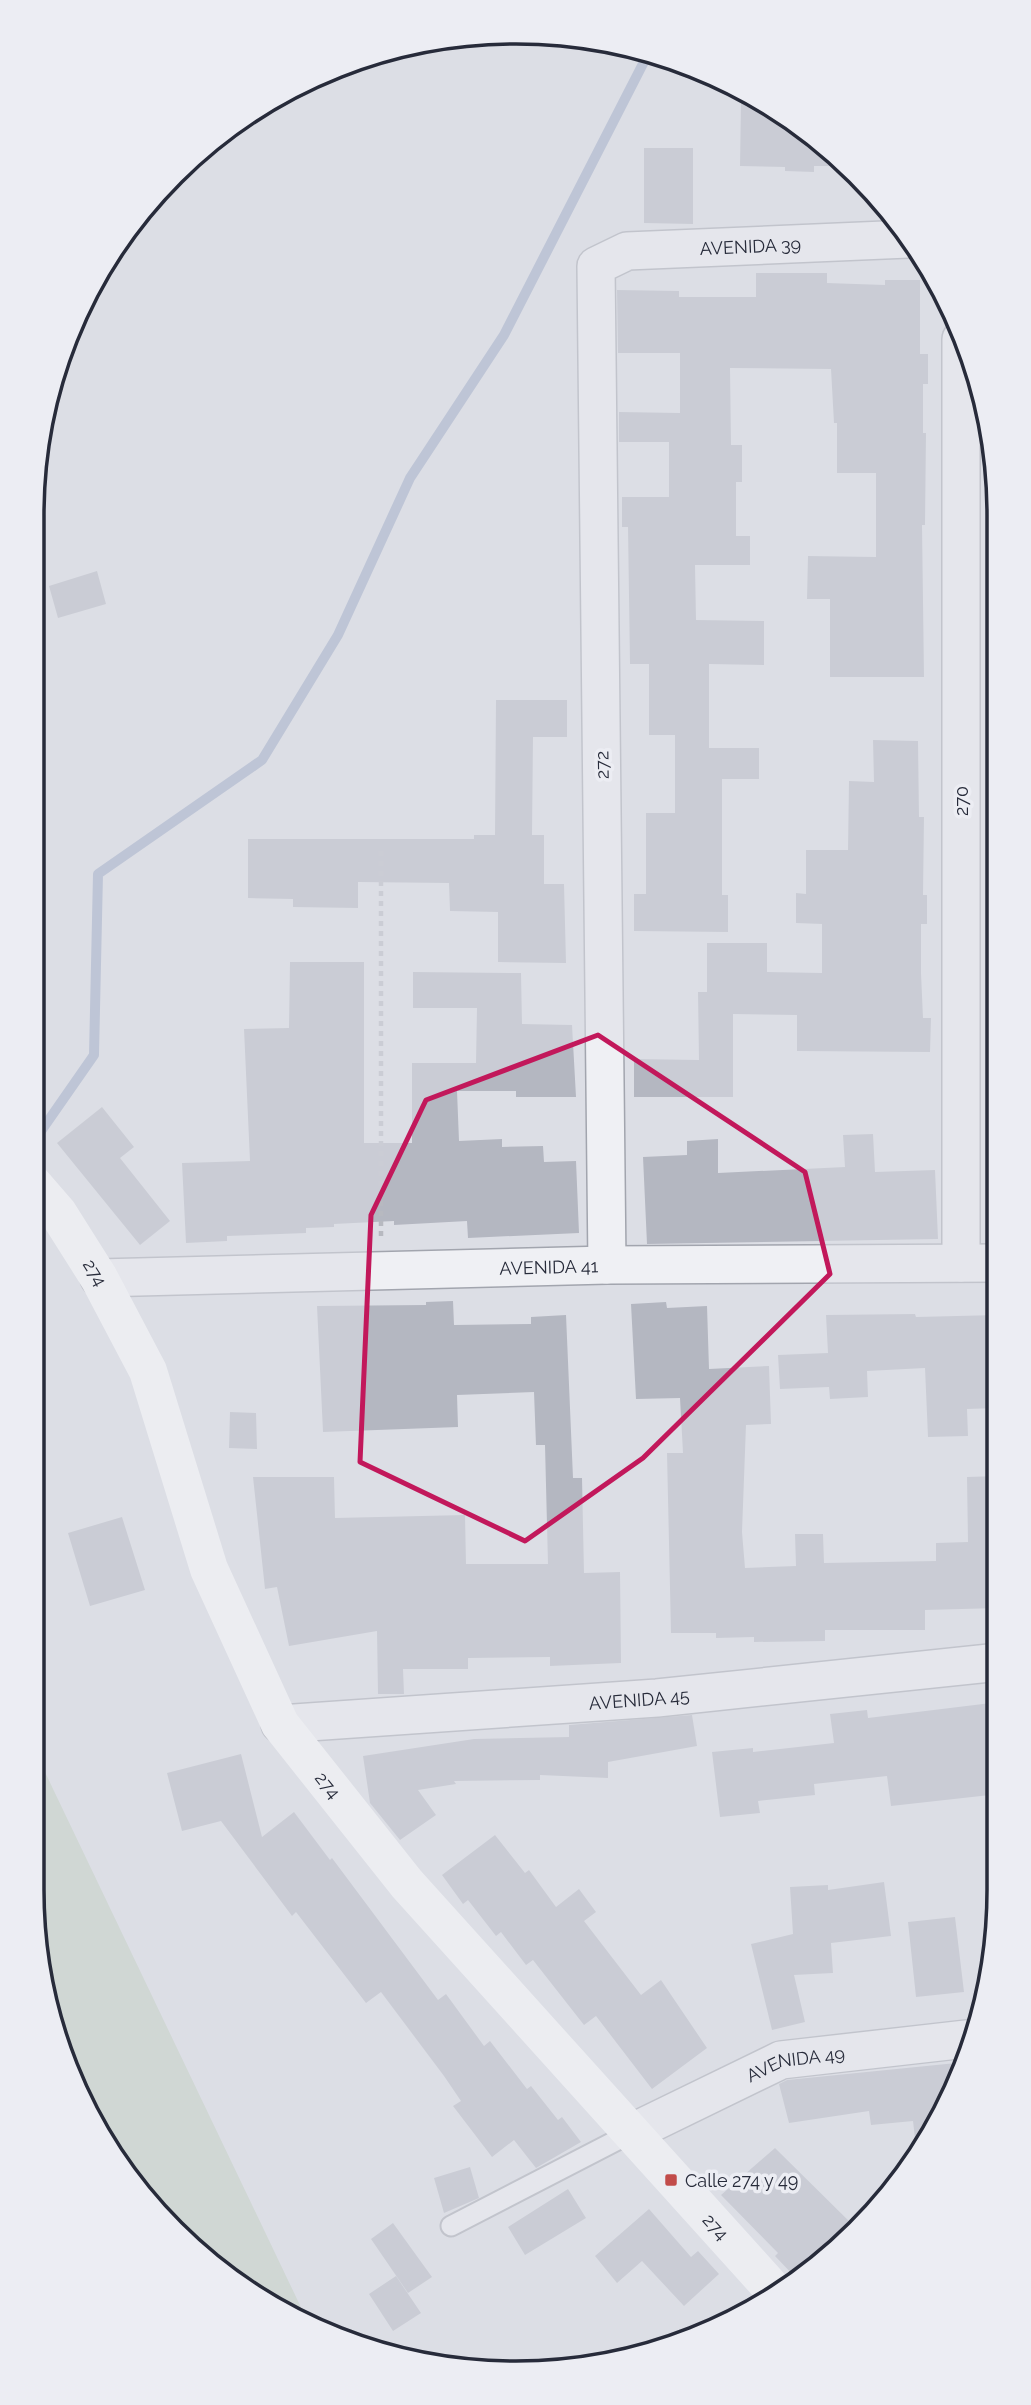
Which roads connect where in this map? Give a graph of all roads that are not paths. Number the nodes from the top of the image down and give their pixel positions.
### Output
1 (898, 239) edge
2 (596, 266) joint
3 (961, 361) edge
4 (44, 1197) edge
5 (961, 1263) junction
6 (987, 1263) edge
7 (607, 1265) junction
8 (99, 1278) junction
9 (987, 1663) edge
10 (280, 1724) junction
11 (962, 2039) edge
12 (631, 2133) junction
13 (451, 2226) dead end
14 (770, 2287) edge

1 - 2 street, AVENIDA 39
2 - 7 street, 272
3 - 5 street, 270
4 - 8 street, 274
5 - 6 street, AVENIDA 41
5 - 7 street, AVENIDA 41
7 - 8 street, AVENIDA 41
8 - 10 street, 274
9 - 10 street, AVENIDA 45
10 - 12 street, 274
11 - 12 street, AVENIDA 49
12 - 13 lane
12 - 14 street, 274

